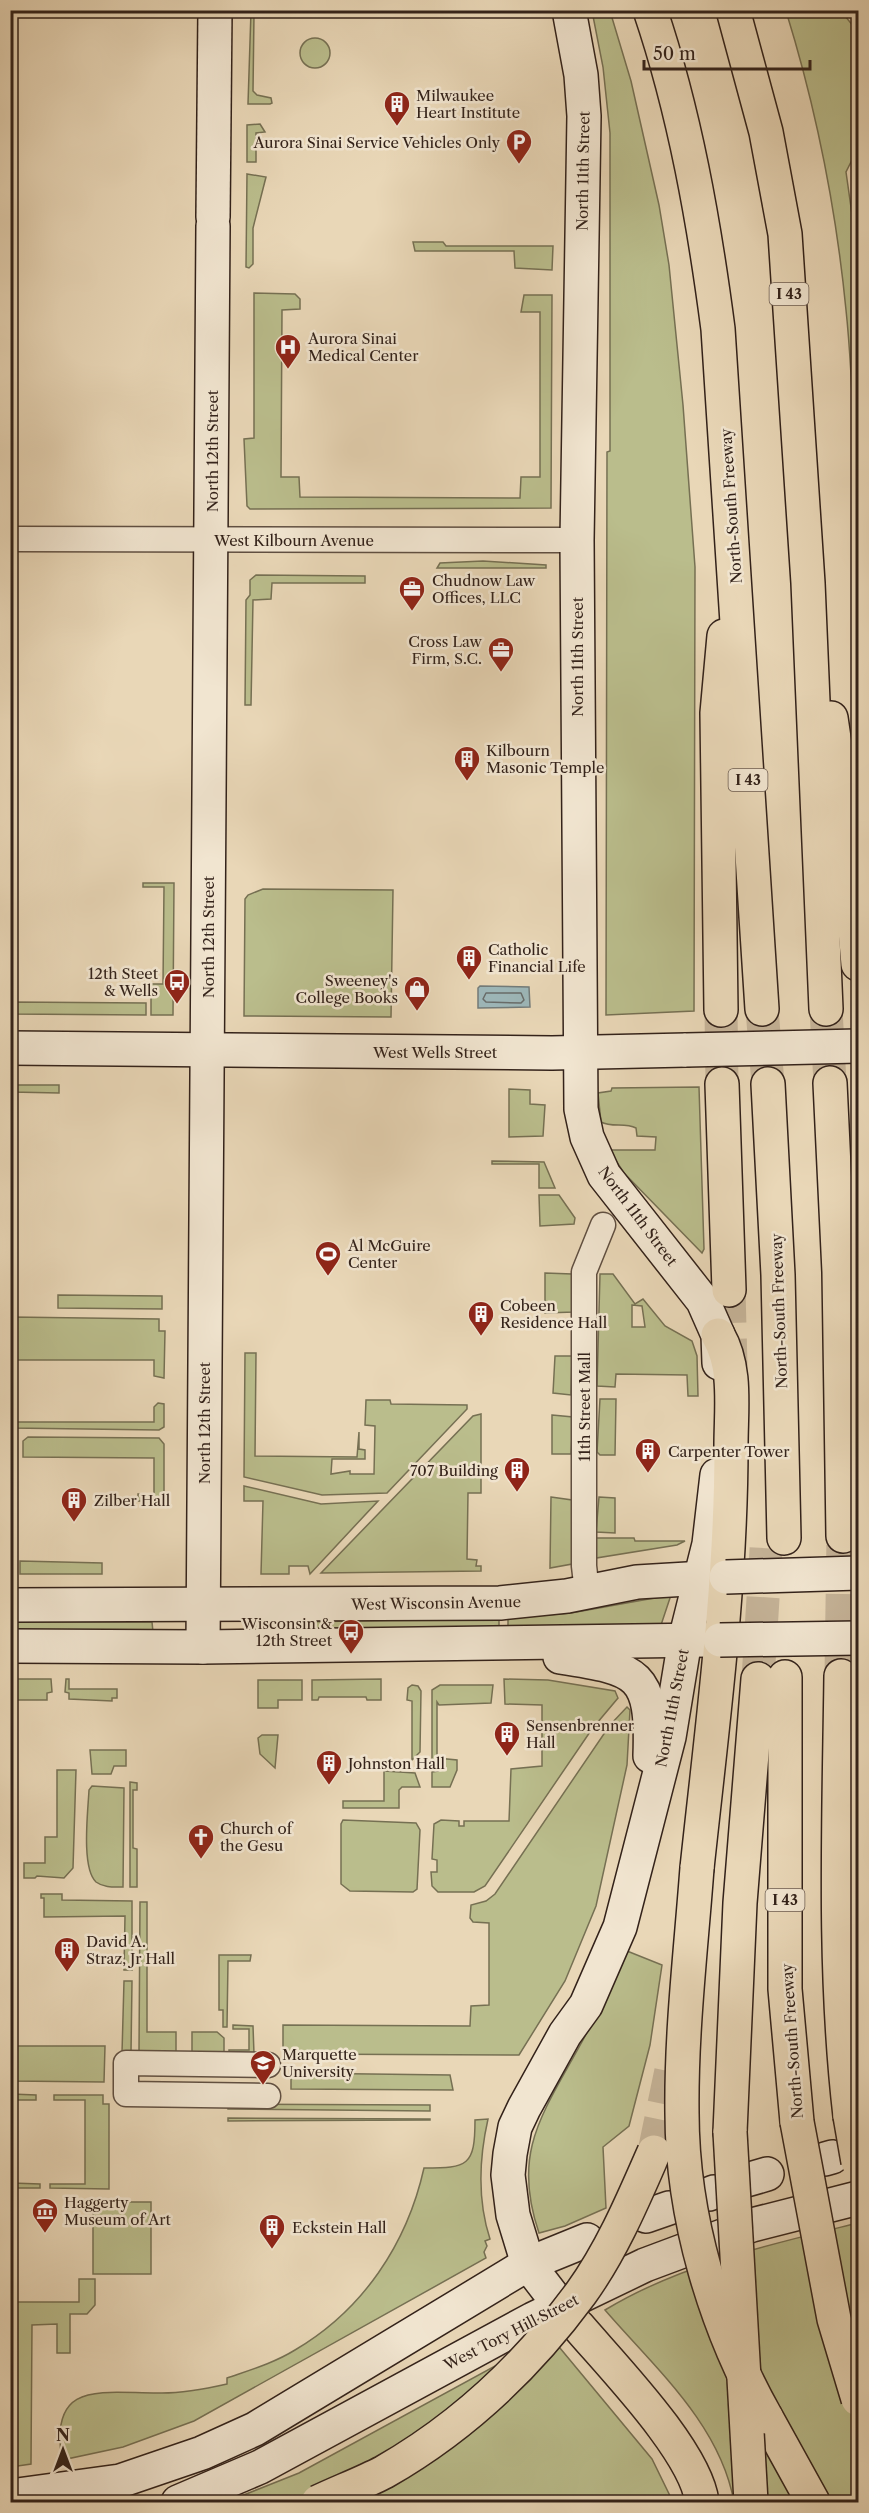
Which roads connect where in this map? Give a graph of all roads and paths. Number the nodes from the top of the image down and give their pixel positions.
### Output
1 (215, 10) edge
2 (569, 10) edge
3 (650, 10) edge
4 (734, 10) edge
5 (10, 539) edge
6 (212, 540) junction
7 (577, 540) junction
8 (735, 551) junction
9 (808, 583) junction
10 (858, 963) edge
11 (762, 1009) tunnel mouth
12 (826, 1009) tunnel mouth
13 (721, 1010) tunnel mouth
14 (858, 1046) edge
15 (10, 1048) edge
16 (207, 1050) junction
17 (579, 1052) junction
18 (830, 1083) tunnel mouth
19 (722, 1084) tunnel mouth
20 (768, 1084) tunnel mouth
21 (603, 1225) dead end
22 (729, 1290) tunnel mouth
23 (718, 1335) joint
24 (775, 1536) tunnel mouth
25 (843, 1536) tunnel mouth
26 (858, 1573) edge
27 (714, 1577) junction
28 (587, 1592) junction
29 (10, 1605) edge
30 (203, 1605) junction
31 (858, 1638) edge
32 (685, 1640) junction
33 (720, 1640) junction
34 (440, 1643) junction
35 (10, 1646) edge
36 (203, 1647) junction
37 (642, 1839) junction
38 (858, 1850) edge
39 (268, 2065) dead end
40 (268, 2096) dead end
41 (654, 2152) tunnel mouth
42 (839, 2159) edge
43 (858, 2198) edge
44 (587, 2240) dead end
45 (528, 2264) junction
46 (551, 2294) dead end
47 (578, 2326) dead end
48 (858, 2399) edge
49 (10, 2496) edge
50 (178, 2502) edge
51 (318, 2502) edge
52 (702, 2502) edge
53 (751, 2502) edge
54 (813, 2502) edge

1 - 6 street, North 12th Street
2 - 7 street, North 11th Street
3 - 8 highway, North-South Freeway / I 43
4 - 9 highway, I 43
5 - 6 street, West Kilbourn Avenue
6 - 7 street, West Kilbourn Avenue
6 - 16 street, North 12th Street
7 - 17 street, North 11th Street
8 - 11 highway, North-South Freeway / I 43
8 - 13 highway
9 - 10 highway
9 - 12 highway, I 43
14 - 17 street, West Wells Street, bridge
15 - 16 street, West Wells Street
16 - 17 street, West Wells Street
16 - 30 street, North 12th Street
17 - 23 street, North 11th Street
18 - 25 highway
19 - 22 highway
20 - 24 highway, North-South Freeway
21 - 28 street, 11th Street Mall
23 - 27 highway
26 - 27 street, West Wisconsin Avenue, bridge
27 - 28 street, West Wisconsin Avenue
27 - 32 street, North 11th Street
27 - 33 highway
28 - 30 street, West Wisconsin Avenue
29 - 30 street, West Wisconsin Avenue
30 - 36 street, North 12th Street
31 - 33 street, bridge
32 - 33 street
32 - 34 street
32 - 37 street, North 11th Street
33 - 54 highway, bridge
34 - 36 street
34 - 37 street
35 - 36 street
37 - 45 street, North 11th Street
38 - 42 highway, bridge
39 - 40 street
41 - 51 highway, bridge
43 - 50 street, West Tory Hill Street
44 - 45 street
45 - 46 street, North 11th Street
45 - 49 street
47 - 52 highway
48 - 53 highway, North-South Freeway / I 43, bridge

